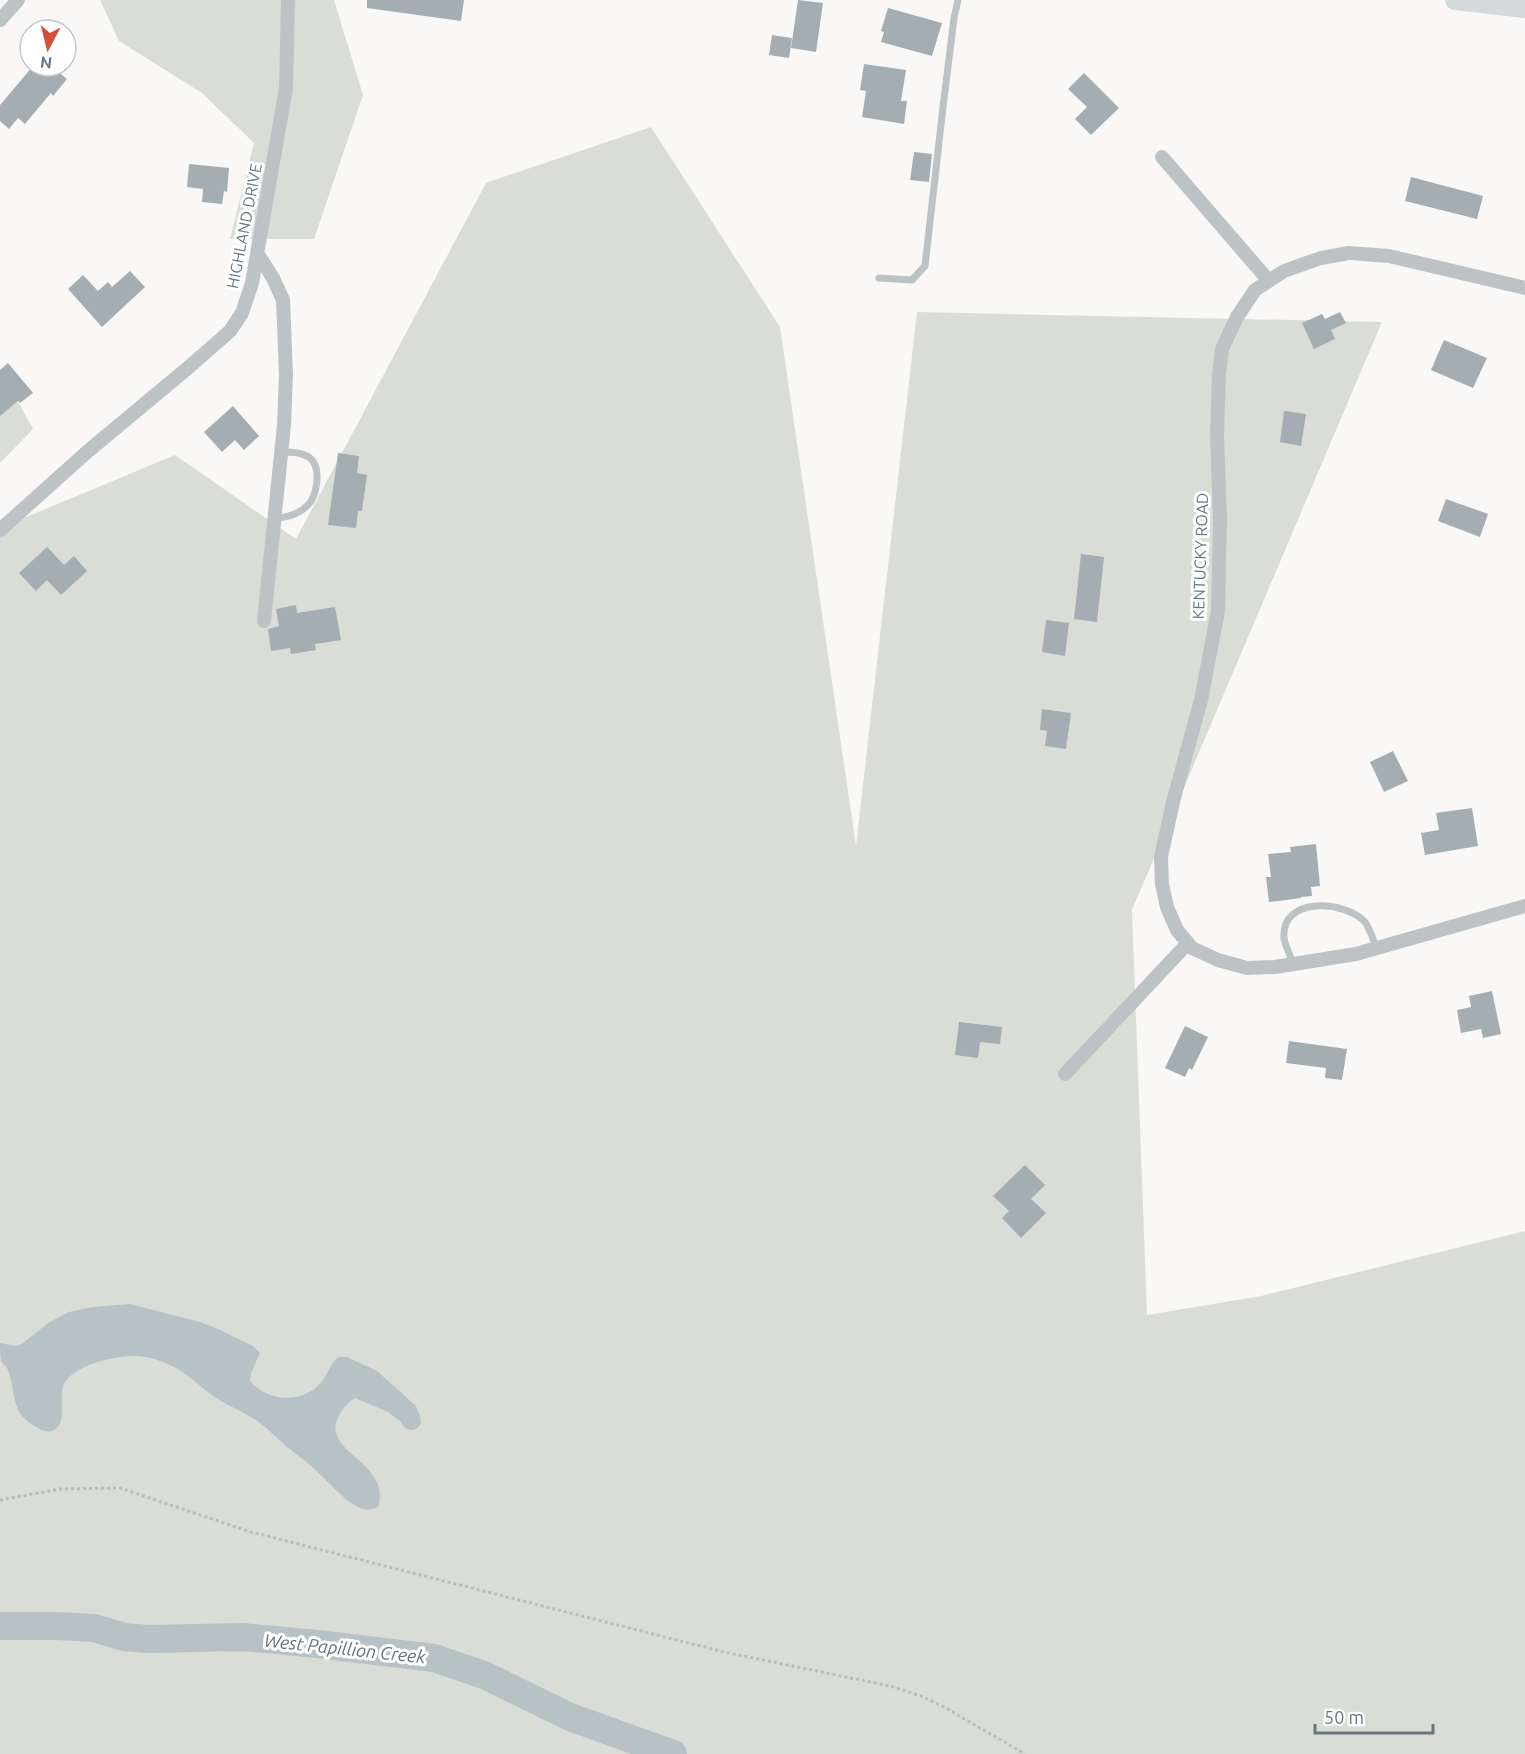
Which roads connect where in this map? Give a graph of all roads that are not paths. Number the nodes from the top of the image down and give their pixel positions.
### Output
1 (18, 0) edge
2 (288, 0) edge
3 (958, 0) edge
4 (1455, 0) edge
5 (1485, 2) edge
6 (1525, 8) edge
7 (0, 20) edge
8 (1162, 157) dead end
9 (257, 253) junction
10 (879, 278) dead end
11 (1269, 281) junction
12 (1525, 288) edge
13 (282, 452) junction
14 (276, 519) junction
15 (0, 530) edge
16 (264, 621) dead end
17 (1525, 906) edge
18 (1188, 943) junction
19 (1377, 948) junction
20 (1293, 964) junction
21 (1065, 1074) dead end

1 - 7 street
2 - 9 street, HIGHLAND DRIVE
3 - 10 lane
4 - 5 street
5 - 6 street
8 - 11 street
9 - 13 street
9 - 15 street, HIGHLAND DRIVE
11 - 12 street, KENTUCKY ROAD
11 - 18 street, KENTUCKY ROAD
13 - 14 street
13 - 14 lane
14 - 16 street
17 - 19 street, KENTUCKY ROAD
18 - 20 street, KENTUCKY ROAD
18 - 21 street
19 - 20 street, KENTUCKY ROAD
19 - 20 lane

